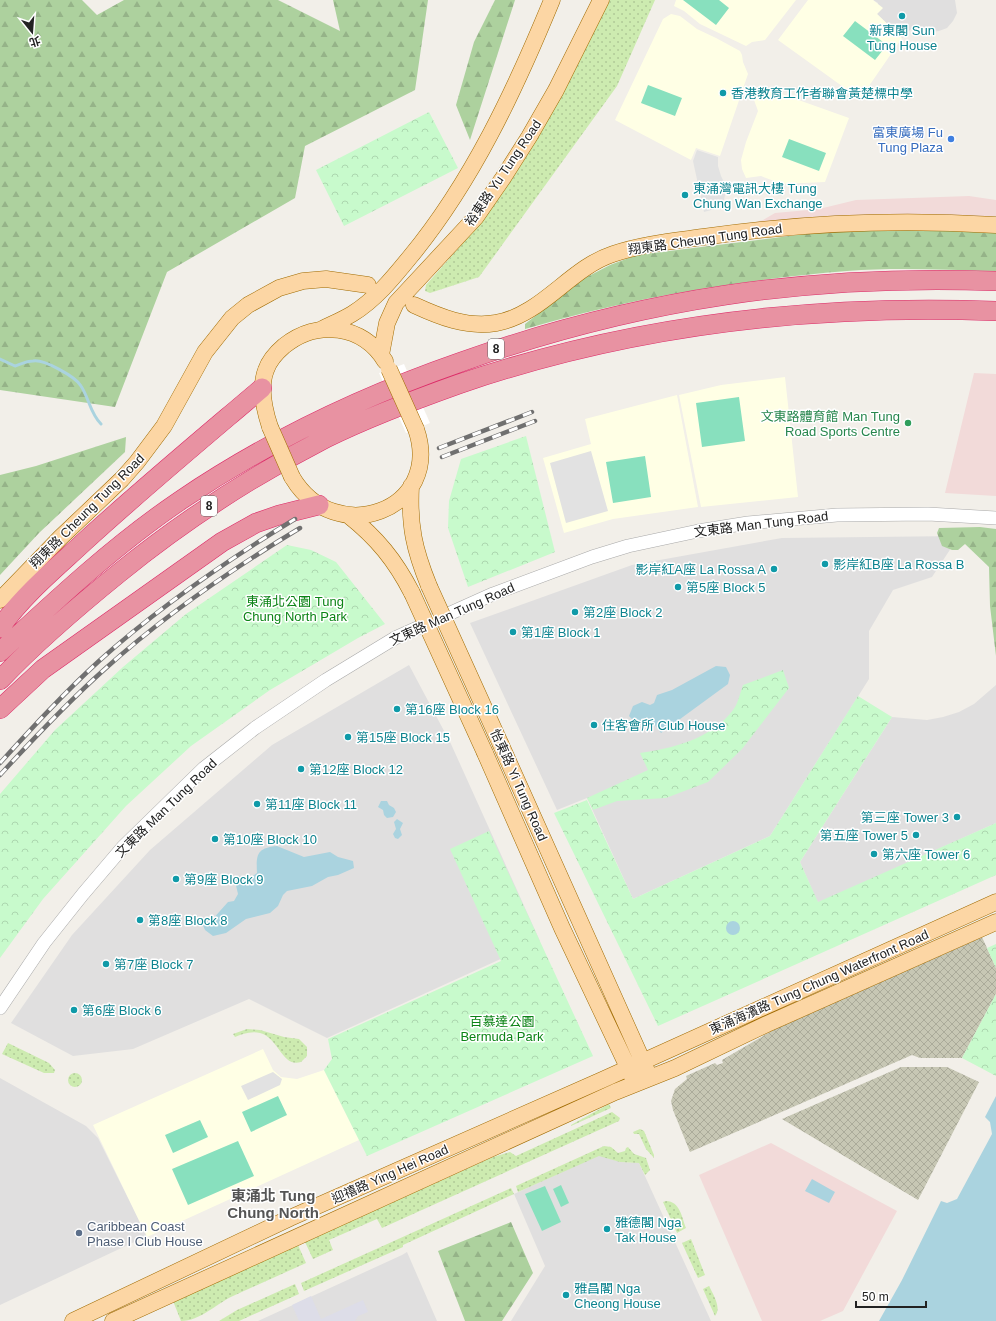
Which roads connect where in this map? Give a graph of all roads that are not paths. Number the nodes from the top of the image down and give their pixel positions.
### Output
1 (552, 0) edge
2 (602, 0) edge
3 (996, 225) edge
4 (996, 281) edge
5 (368, 285) dead end
6 (414, 305) dead end
7 (996, 312) edge
8 (322, 329) junction
9 (381, 355) junction
10 (262, 388) junction
11 (411, 486) junction
12 (319, 505) junction
13 (348, 515) junction
14 (996, 518) edge
15 (0, 600) edge
16 (0, 628) edge
17 (0, 652) edge
18 (0, 680) edge
19 (0, 709) edge
20 (996, 902) edge
21 (996, 922) edge
22 (0, 1008) edge
23 (635, 1065) junction
24 (643, 1081) junction
25 (73, 1321) edge
26 (113, 1321) edge

1 - 8 main road, 裕東路 Yu Tung Road
2 - 9 main road, 裕東路 Yu Tung Road
3 - 6 main road, 翔東路 Cheung Tung Road
4 - 17 highway, 8
5 - 15 main road, 翔東路 Cheung Tung Road
7 - 18 highway, 8
8 - 9 main road
8 - 10 main road
9 - 11 main road, bridge
10 - 12 main road, bridge
10 - 16 highway
11 - 13 main road
11 - 23 main road, 怡東路 Yi Tung Road, bridge
12 - 13 main road
12 - 19 highway
13 - 23 main road, 怡東路 Yi Tung Road, bridge
14 - 22 street, 文東路 Man Tung Road
20 - 23 main road, 東涌海濱路 Tung Chung Waterfront Road
21 - 24 main road, 東涌海濱路 Tung Chung Waterfront Road
23 - 24 main road, 怡東路 Yi Tung Road
23 - 25 main road, 迎禧路 Ying Hei Road
24 - 26 main road, 迎禧路 Ying Hei Road

